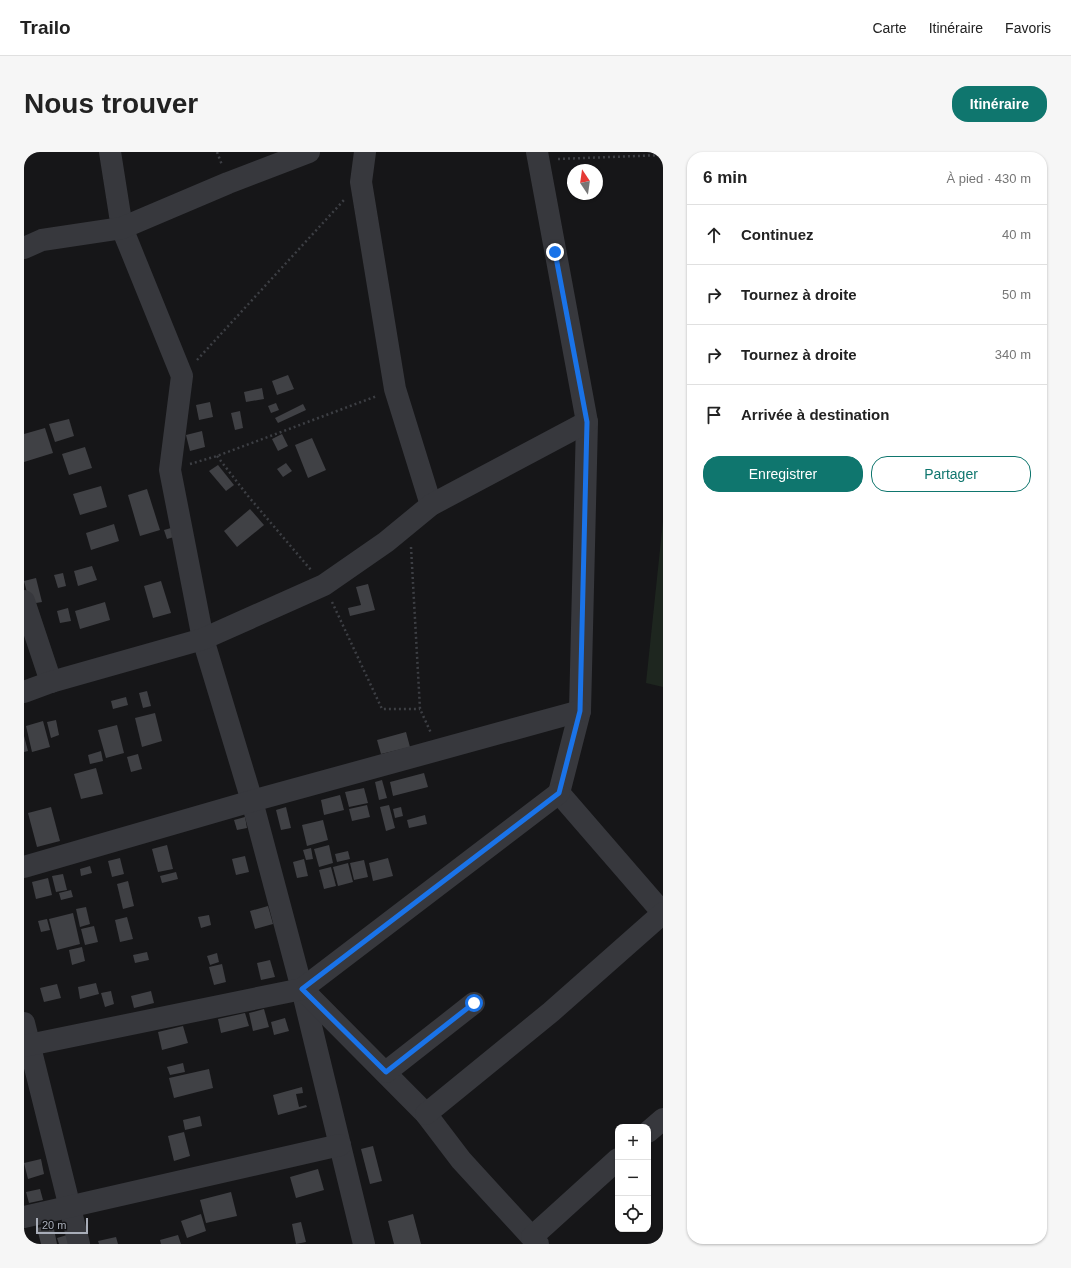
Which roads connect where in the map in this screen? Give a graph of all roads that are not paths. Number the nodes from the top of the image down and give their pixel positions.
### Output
1 (110, 152) edge
2 (309, 152) edge
3 (365, 152) edge
4 (538, 156) edge
5 (122, 228) junction
6 (24, 248) edge
7 (587, 422) junction
8 (431, 504) junction
9 (24, 601) edge
10 (203, 639) junction
11 (50, 682) junction
12 (24, 692) edge
13 (580, 711) junction
14 (559, 793) junction
15 (252, 801) junction
16 (24, 867) edge
17 (663, 913) edge
18 (302, 989) junction
19 (474, 1003) dead end
20 (24, 1023) edge
21 (26, 1046) edge
22 (386, 1072) junction
23 (426, 1114) junction
24 (663, 1119) edge
25 (651, 1129) edge
26 (340, 1146) junction
27 (617, 1160) edge
28 (70, 1206) junction
29 (24, 1217) edge
30 (535, 1240) edge
31 (80, 1244) edge
32 (364, 1244) edge

1 - 5 street
2 - 5 street
3 - 8 street
4 - 7 street
5 - 6 street
5 - 10 street
7 - 8 street
7 - 13 street
8 - 10 street
9 - 11 street
10 - 11 street
10 - 15 street
11 - 12 street
13 - 14 street
13 - 15 street
14 - 17 street
14 - 18 street
15 - 16 street
15 - 18 street
17 - 23 street
18 - 21 street
18 - 22 street
18 - 26 street
19 - 22 street
20 - 21 street
21 - 28 street
22 - 23 street
23 - 30 street
24 - 25 street
26 - 28 street
26 - 32 street
27 - 30 street
28 - 29 street
28 - 31 street

